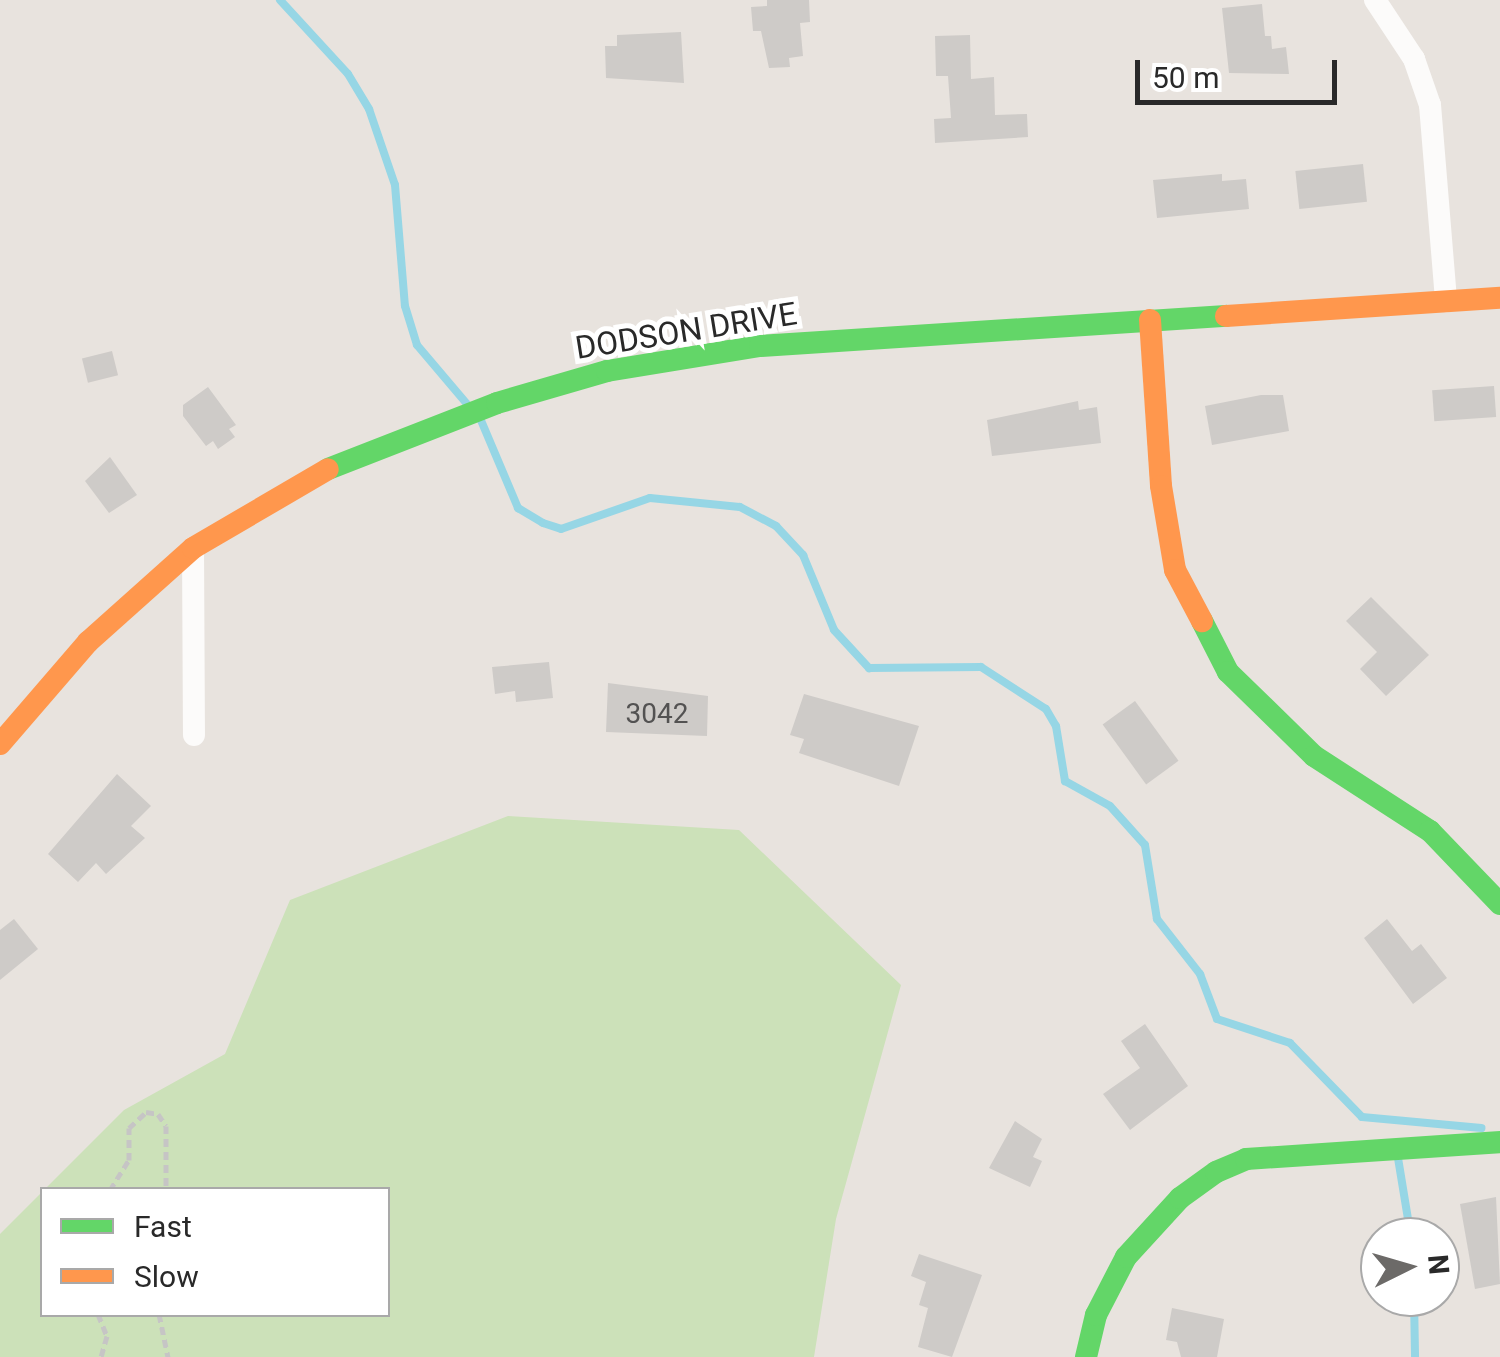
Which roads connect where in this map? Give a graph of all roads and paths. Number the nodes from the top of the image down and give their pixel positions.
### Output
1 (1375, 0) edge
2 (1500, 298) edge
3 (1446, 301) junction
4 (1150, 320) junction
5 (193, 548) junction
6 (194, 735) dead end
7 (0, 744) edge
8 (1500, 904) edge
9 (1500, 1142) edge
10 (112, 1187) edge
11 (166, 1187) edge
12 (99, 1317) edge
13 (160, 1317) edge
14 (101, 1357) edge
15 (168, 1357) edge
16 (1086, 1357) edge

1 - 3 street
2 - 3 street, DODSON DRIVE
3 - 4 street, DODSON DRIVE
4 - 5 street, DODSON DRIVE
4 - 8 street
5 - 6 street
5 - 7 street, DODSON DRIVE
9 - 16 street
10 - 11 path
12 - 14 path
13 - 15 path

